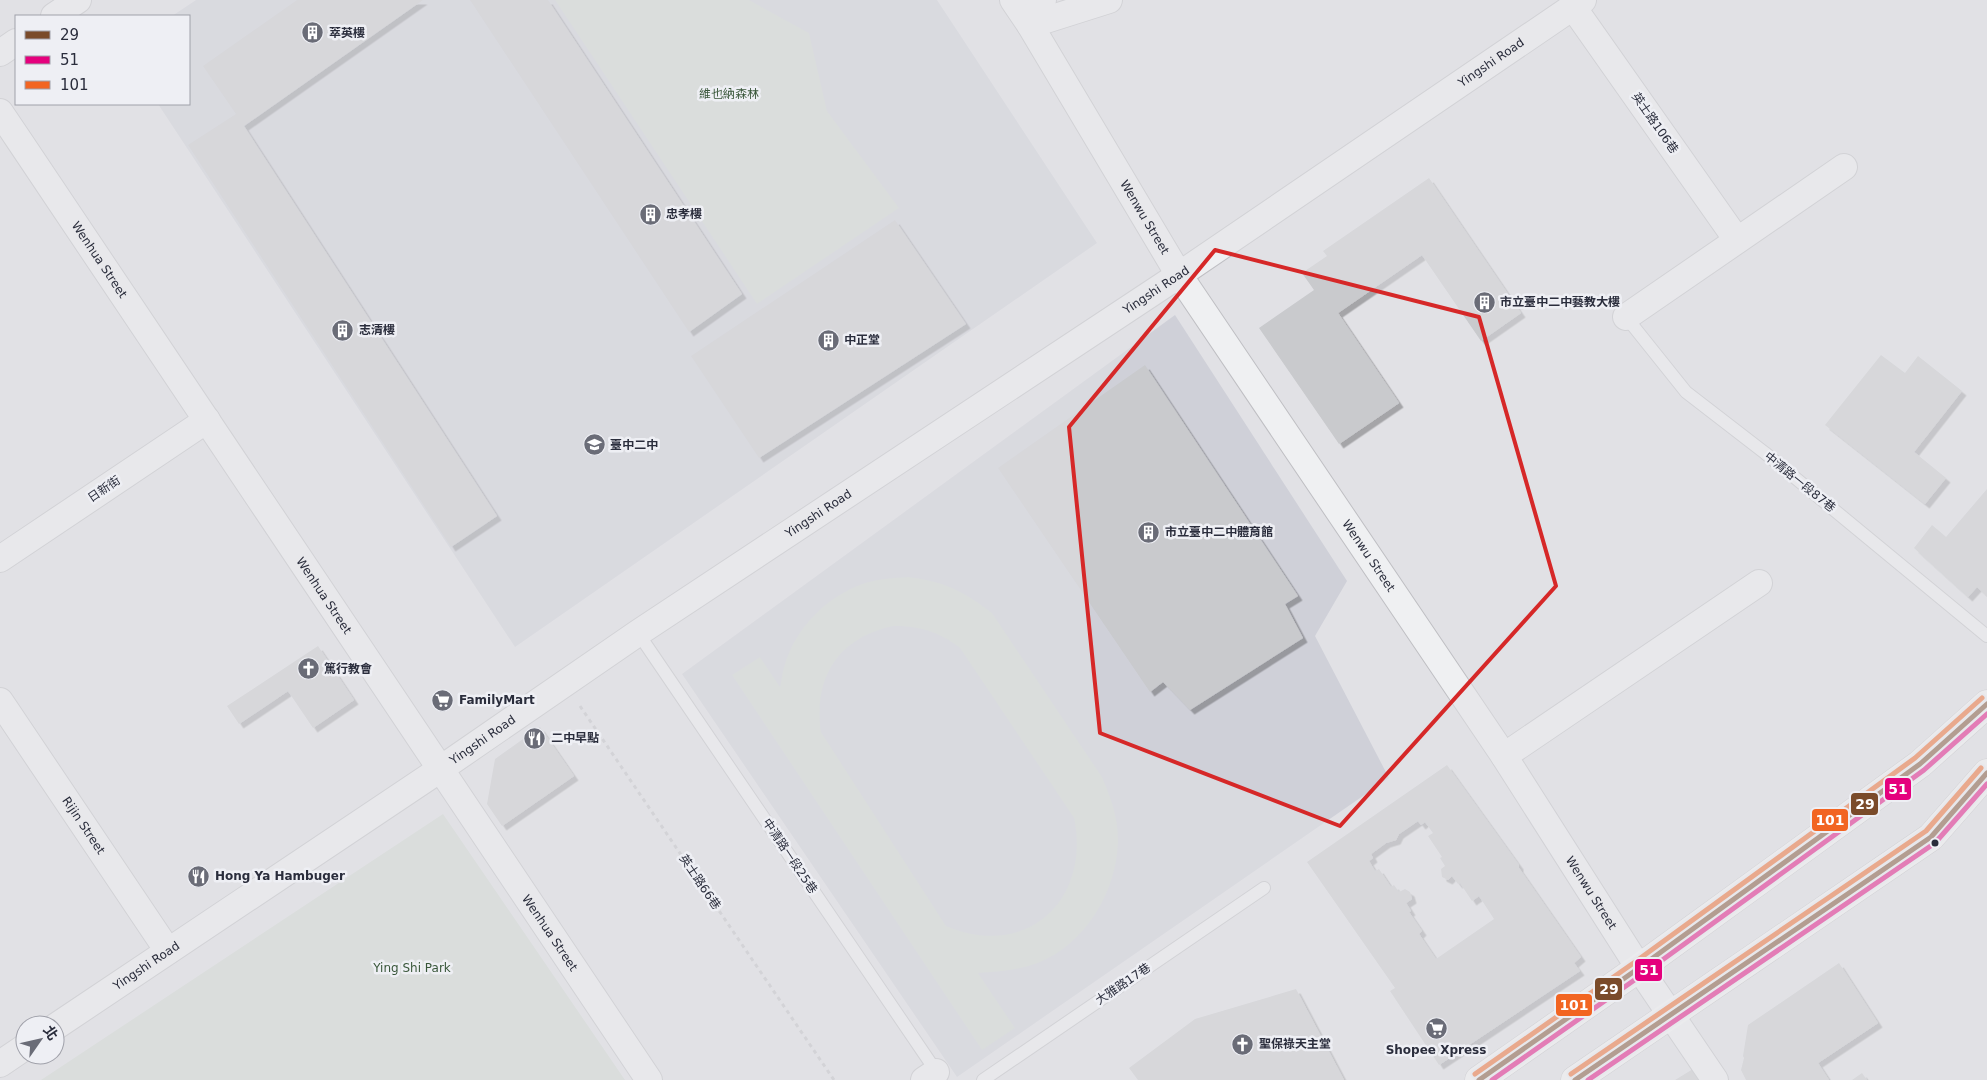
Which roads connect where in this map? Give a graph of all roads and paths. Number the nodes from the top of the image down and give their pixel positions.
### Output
1 (78, 0) edge
2 (1013, 0) edge
3 (1043, 0) edge
4 (1109, 0) edge
5 (1578, 3) edge
6 (56, 15) edge
7 (1030, 26) junction
8 (15, 43) edge
9 (0, 53) edge
10 (0, 112) edge
11 (1844, 167) dead end
12 (1737, 240) junction
13 (1180, 275) junction
14 (1626, 317) joint
15 (207, 420) junction
16 (0, 559) edge
17 (1759, 583) dead end
18 (638, 633) junction
19 (1987, 636) edge
20 (565, 684) junction
21 (0, 701) edge
22 (1987, 704) edge
23 (1504, 756) junction
24 (439, 770) junction
25 (1987, 773) edge
26 (1264, 888) dead end
27 (168, 951) junction
28 (1639, 968) junction
29 (1671, 1013) junction
30 (65, 1020) edge
31 (15, 1054) edge
32 (0, 1064) edge
33 (934, 1077) edge
34 (650, 1080) edge
35 (834, 1080) edge
36 (983, 1080) edge
37 (1479, 1080) edge
38 (1575, 1080) edge
39 (1715, 1080) edge

1 - 6 street
2 - 7 street, Wenwu Street
3 - 7 street
4 - 7 street
5 - 12 street, 英士路106巷
5 - 13 street, Yingshi Road
7 - 13 street, Wenwu Street
8 - 9 street
10 - 15 street, Wenhua Street
11 - 12 street
12 - 14 street
13 - 18 street, Yingshi Road
13 - 23 street, Wenwu Street
14 - 19 lane, 中清路一段87巷
15 - 16 street, 日新街
15 - 24 street, Wenhua Street
17 - 23 street
18 - 20 street, Yingshi Road
18 - 33 lane, 中清路一段25巷
20 - 24 street, Yingshi Road
20 - 35 path, 英士路66巷
21 - 27 street, Rijin Street
22 - 28 main road
23 - 28 street, Wenwu Street
24 - 27 street, Yingshi Road
24 - 34 street, Wenhua Street
25 - 29 main road
26 - 36 lane, 大雅路17巷
27 - 30 street, Yingshi Road
28 - 29 street, Wenwu Street
28 - 37 main road
29 - 38 main road
29 - 39 street, Wenwu Street
31 - 32 street

